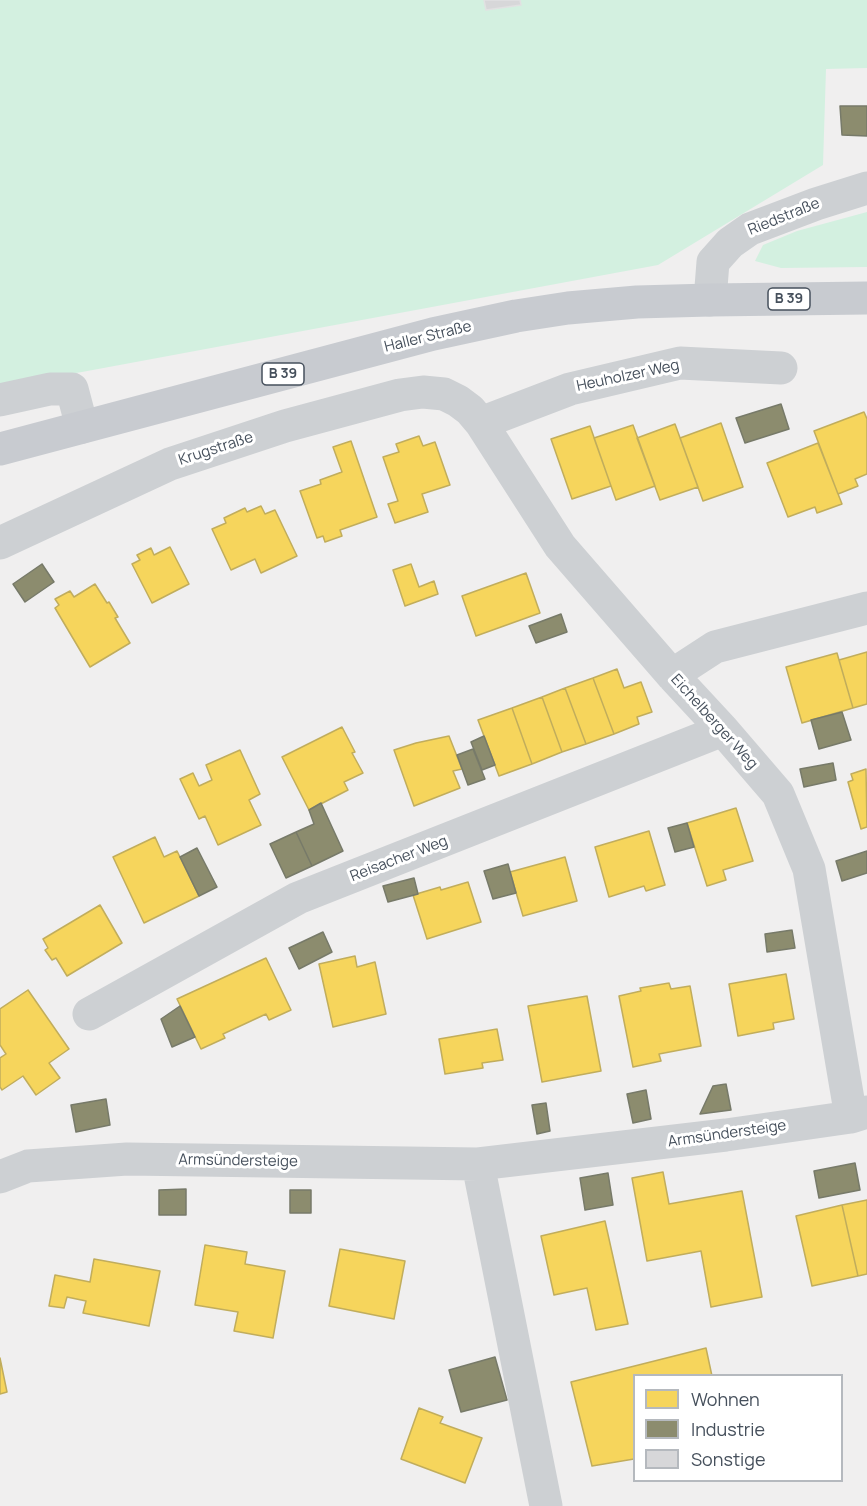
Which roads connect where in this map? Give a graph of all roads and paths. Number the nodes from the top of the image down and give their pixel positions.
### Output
1 (867, 188) edge
2 (867, 298) edge
3 (710, 300) junction
4 (781, 369) dead end
5 (444, 394) joint
6 (0, 400) edge
7 (481, 423) junction
8 (82, 427) junction
9 (0, 449) edge
10 (0, 543) edge
11 (867, 608) edge
12 (672, 675) junction
13 (723, 730) junction
14 (89, 1014) dead end
15 (859, 1114) edge
16 (478, 1164) junction
17 (0, 1177) edge
18 (546, 1506) edge

1 - 3 street, Riedstraße
2 - 3 main road, Haller Straße / B 39
3 - 8 main road, Haller Straße / B 39
4 - 7 street, Heuholzer Weg
5 - 7 street, Eichelberger Weg
5 - 10 street, Krugstraße
6 - 8 street
7 - 12 street, Eichelberger Weg
8 - 9 main road, Haller Straße / B 39
11 - 12 street
12 - 13 street, Eichelberger Weg
13 - 14 street, Reisacher Weg
13 - 15 street, Eichelberger Weg
15 - 16 street, Armsündersteige
16 - 17 street, Armsündersteige
16 - 18 street

